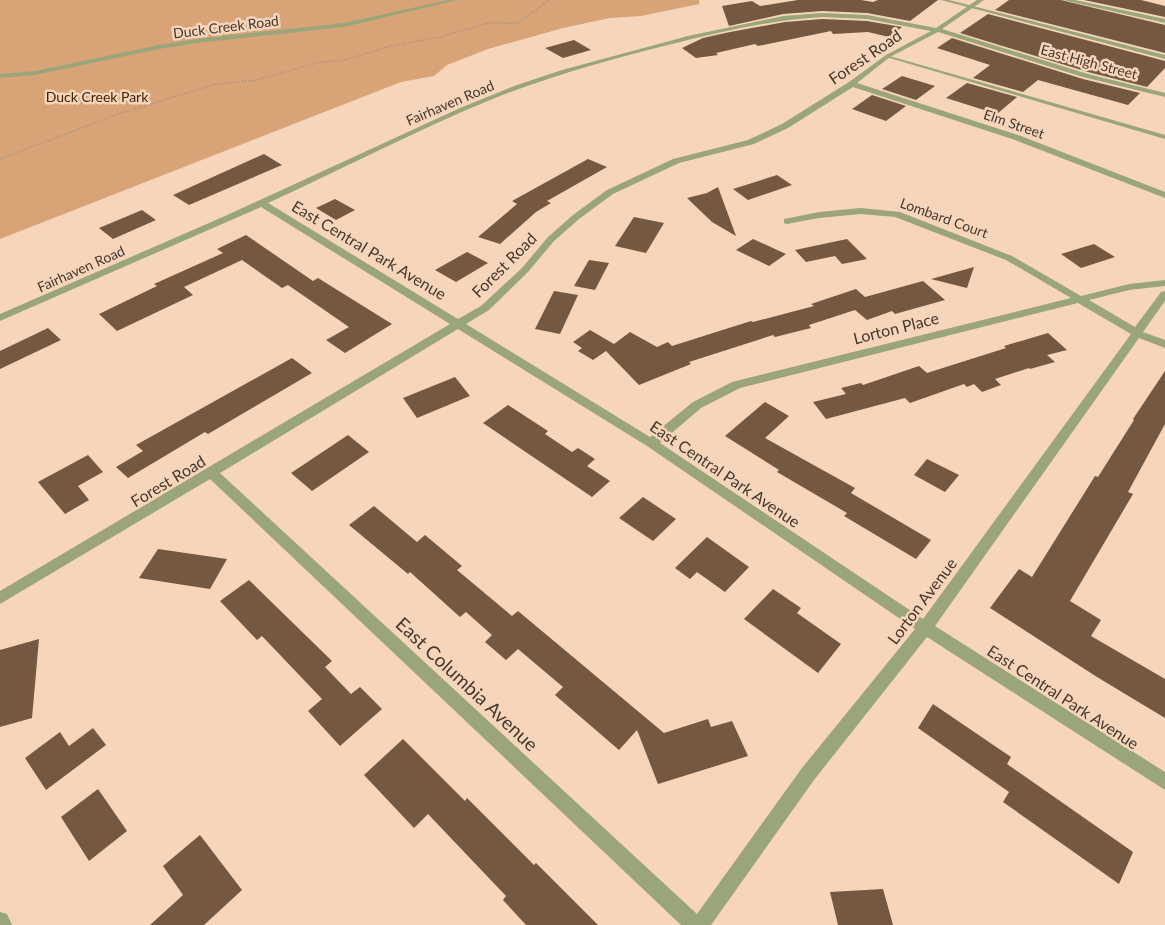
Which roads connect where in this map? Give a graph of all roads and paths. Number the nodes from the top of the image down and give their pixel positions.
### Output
1 (455, 0) edge
2 (549, 0) edge
3 (943, 0) edge
4 (981, 0) edge
5 (1068, 1) edge
6 (970, 7) junction
7 (1165, 21) edge
8 (1165, 27) edge
9 (937, 30) junction
10 (1007, 50) junction
11 (888, 56) junction
12 (1165, 57) edge
13 (0, 76) edge
14 (852, 84) junction
15 (1165, 90) edge
16 (1165, 95) edge
17 (1165, 137) edge
18 (0, 159) edge
19 (1165, 195) edge
20 (261, 204) junction
21 (787, 221) dead end
22 (1165, 283) edge
23 (1165, 294) edge
24 (1080, 299) junction
25 (0, 318) edge
26 (459, 324) junction
27 (1137, 333) junction
28 (1165, 344) edge
29 (651, 443) junction
30 (211, 472) junction
31 (0, 598) edge
32 (925, 628) junction
33 (1165, 782) edge
34 (0, 920) edge
35 (3, 925) edge
36 (695, 925) edge
37 (700, 925) edge

1 - 13 lane, Duck Creek Road
2 - 18 path
3 - 6 lane
4 - 6 street, Forest Road
5 - 7 street
5 - 8 street
6 - 9 street, Forest Road
6 - 12 lane
9 - 10 street, East High Street
9 - 11 street, Forest Road
9 - 20 street, Fairhaven Road
10 - 15 street, East High Street
10 - 16 street, East High Street
11 - 14 street, Forest Road
11 - 17 lane
14 - 19 street, Elm Street
14 - 26 street, Forest Road
20 - 25 street, Fairhaven Road
20 - 26 street, East Central Park Avenue
21 - 24 street, Lombard Court
22 - 24 street, Lorton Place
23 - 27 street, Lorton Avenue
24 - 27 street, Lombard Court
24 - 29 street, Lorton Place
26 - 29 street, East Central Park Avenue
26 - 30 street, Forest Road
27 - 28 street, Lombard Court
27 - 32 street, Lorton Avenue
29 - 32 street, East Central Park Avenue
30 - 31 street, Forest Road
30 - 36 street, East Columbia Avenue
32 - 33 street, East Central Park Avenue
32 - 37 street, Lorton Avenue
34 - 35 street

